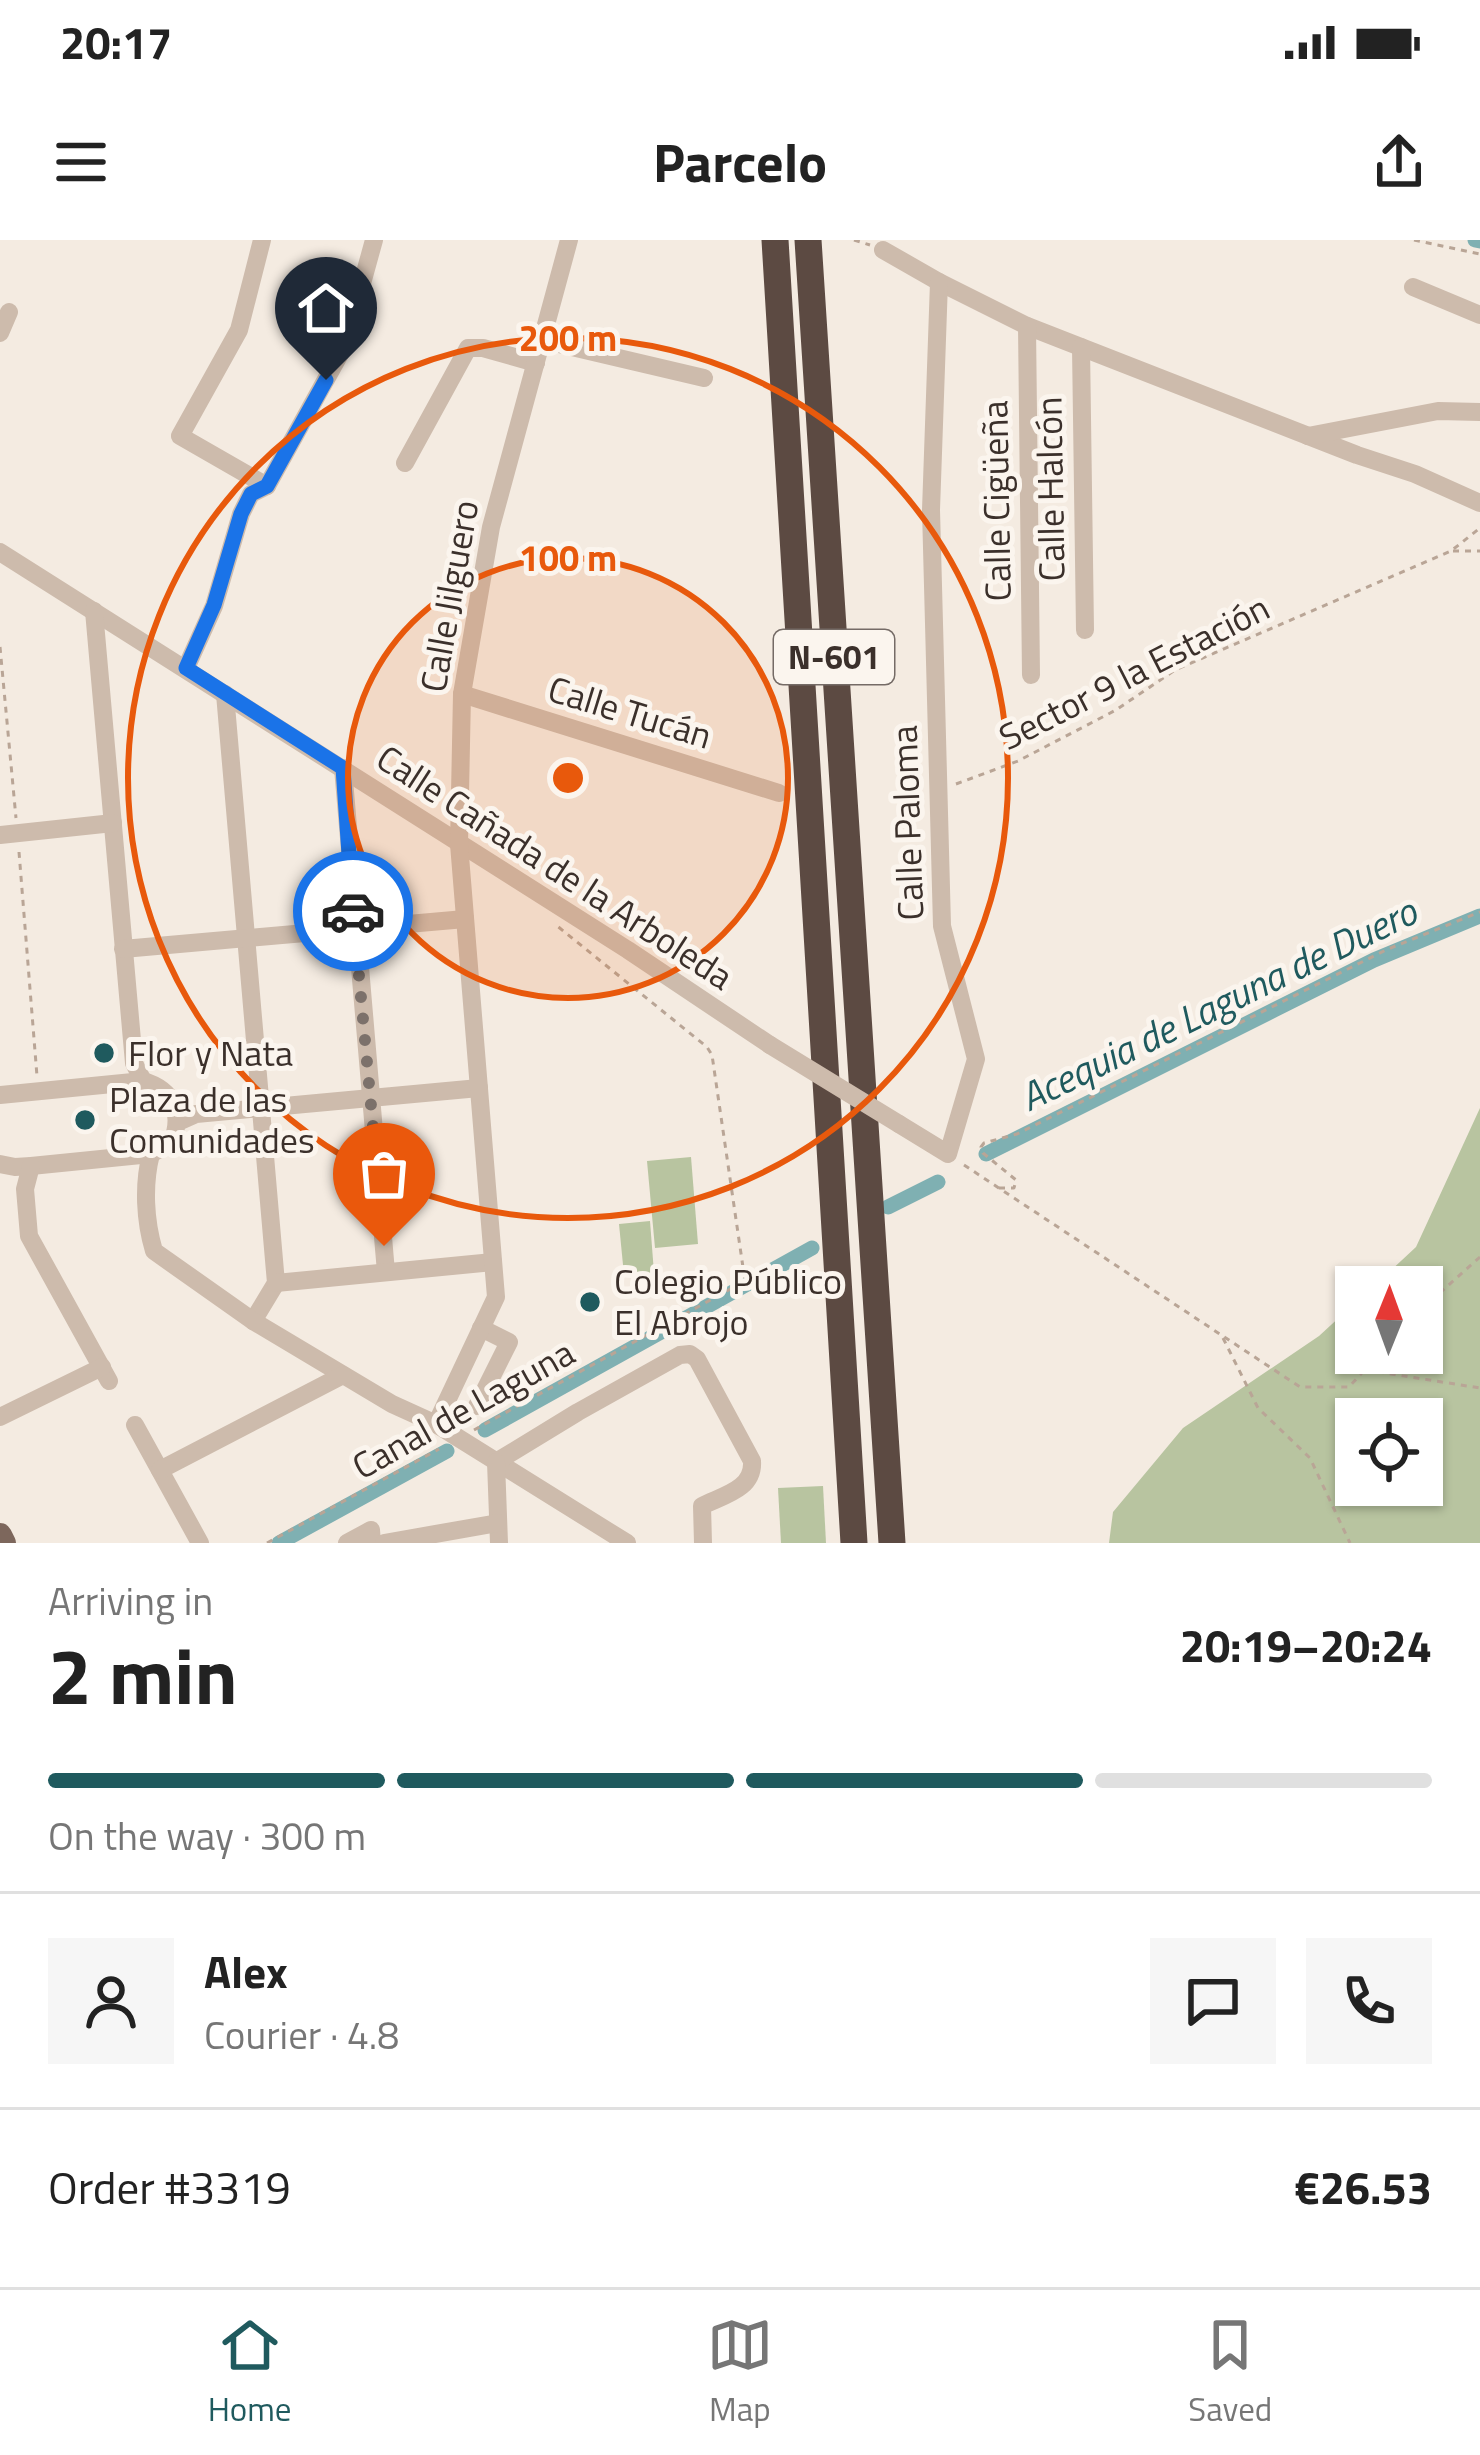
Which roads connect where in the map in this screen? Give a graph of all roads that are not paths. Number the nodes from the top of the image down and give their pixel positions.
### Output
1 (262, 240) edge
2 (374, 240) edge
3 (569, 240) edge
4 (775, 240) edge
5 (808, 240) edge
6 (883, 250) dead end
7 (939, 282) junction
8 (1413, 287) dead end
9 (9, 312) dead end
10 (1480, 315) edge
11 (1027, 326) junction
12 (0, 333) edge
13 (542, 340) junction
14 (1081, 347) junction
15 (536, 363) junction
16 (704, 378) dead end
17 (1480, 412) edge
18 (1308, 436) junction
19 (406, 463) dead end
20 (267, 486) junction
21 (1480, 503) edge
22 (0, 552) edge
23 (94, 611) junction
24 (1085, 630) dead end
25 (186, 668) junction
26 (1031, 675) dead end
27 (225, 694) junction
28 (462, 694) junction
29 (343, 768) junction
30 (779, 793) dead end
31 (113, 823) junction
32 (9, 834) edge
33 (459, 844) junction
34 (465, 919) junction
35 (355, 928) junction
36 (245, 940) junction
37 (123, 949) junction
38 (136, 1075) junction
39 (479, 1088) junction
40 (1, 1092) edge
41 (370, 1098) junction
42 (262, 1107) junction
43 (183, 1114) junction
44 (899, 1124) joint
45 (144, 1155) junction
46 (15, 1166) edge
47 (494, 1262) junction
48 (386, 1272) junction
49 (276, 1282) junction
50 (253, 1321) junction
51 (481, 1328) junction
52 (343, 1375) junction
53 (477, 1406) dead end
54 (0, 1417) edge
55 (436, 1424) junction
56 (135, 1425) dead end
57 (496, 1462) junction
58 (160, 1470) junction
59 (498, 1533) edge
60 (376, 1539) edge
61 (200, 1543) edge
62 (347, 1543) edge
63 (628, 1543) edge
64 (704, 1543) edge
65 (854, 1543) edge
66 (892, 1543) edge

1 - 20 street
2 - 20 street
3 - 13 street, Calle Jilguero
4 - 65 highway, N-601
5 - 66 highway, N-601
6 - 7 street
7 - 11 street
7 - 44 street, Calle Paloma
8 - 10 street
9 - 12 street
11 - 14 street
11 - 26 street, Calle Cigüeña
13 - 15 street, Calle Jilguero
13 - 16 street
14 - 18 street
14 - 24 street, Calle Halcón
15 - 19 street, Calle Jilguero
15 - 28 street, Calle Jilguero
17 - 18 street
18 - 21 street
20 - 25 street
22 - 23 street, Calle Cañada de la Arboleda
23 - 25 street, Calle Cañada de la Arboleda
23 - 31 street
25 - 27 street, Calle Cañada de la Arboleda
27 - 29 street, Calle Cañada de la Arboleda
27 - 36 street
28 - 30 street, Calle Tucán
28 - 33 street, Calle Jilguero
29 - 33 street, Calle Cañada de la Arboleda
29 - 35 street
31 - 32 street
31 - 37 street
33 - 34 street, Calle Jilguero
33 - 44 street, Calle Cañada de la Arboleda, bridge
34 - 35 street
34 - 39 street, Calle Jilguero
35 - 36 street
35 - 41 street
36 - 37 street
36 - 42 street
37 - 38 street
38 - 40 street
38 - 43 street
39 - 41 street
39 - 47 street, Calle Jilguero
41 - 42 street
41 - 48 street
42 - 43 street
42 - 49 street
43 - 45 street
45 - 46 street
45 - 50 street
46 - 54 street
47 - 48 street
47 - 51 street, Calle Jilguero
48 - 49 street
49 - 50 street
50 - 52 street
51 - 53 street
51 - 55 street, Calle Jilguero
52 - 55 street
52 - 58 street
55 - 57 street
56 - 58 street
57 - 59 street
57 - 63 street
57 - 64 street
58 - 61 street
59 - 60 street
60 - 62 street

